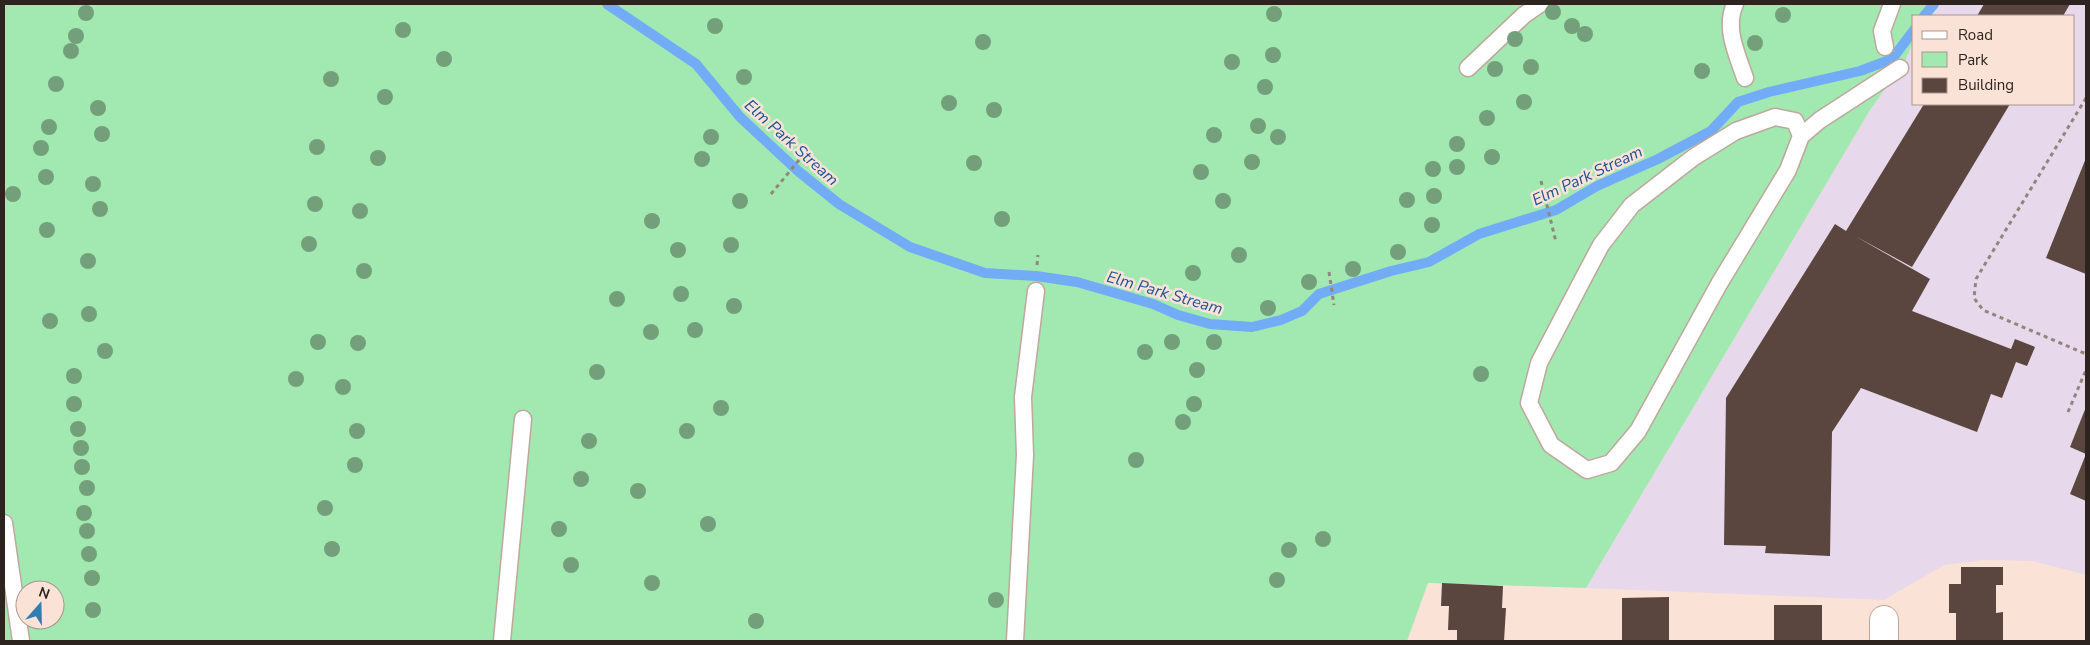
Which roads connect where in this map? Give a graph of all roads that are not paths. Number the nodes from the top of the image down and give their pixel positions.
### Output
1 (1540, 4) edge
2 (1735, 4) edge
3 (1892, 4) edge
4 (1885, 47) dead end
5 (1468, 68) dead end
6 (1900, 68) dead end
7 (1745, 78) dead end
8 (1801, 136) junction
9 (1036, 291) dead end
10 (523, 419) dead end
11 (4, 522) edge
12 (21, 641) edge
13 (502, 641) edge
14 (1016, 641) edge

1 - 5 lane
2 - 7 lane
3 - 4 lane
6 - 8 lane
8 - 8 lane
9 - 14 lane
10 - 13 lane
11 - 12 lane

